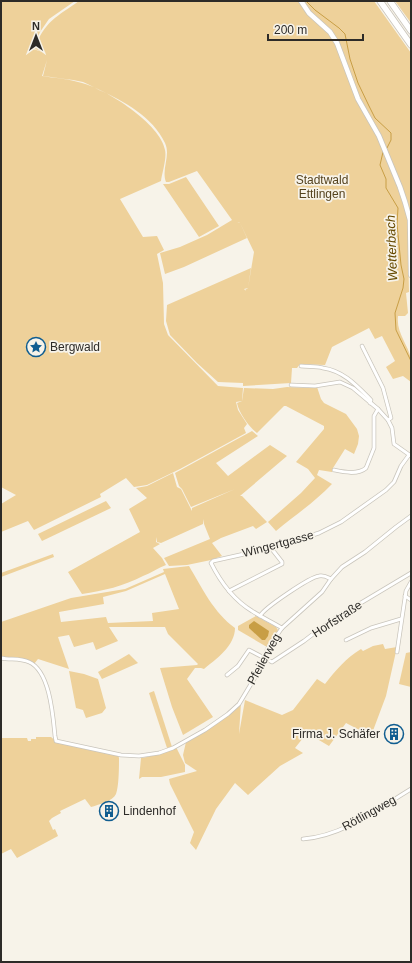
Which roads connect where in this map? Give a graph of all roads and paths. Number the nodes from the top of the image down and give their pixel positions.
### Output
1 (300, 1) edge
2 (380, 1) edge
3 (390, 1) edge
4 (411, 31) edge
5 (411, 45) edge
6 (411, 275) edge
7 (362, 346) dead end
8 (302, 366) dead end
9 (291, 385) dead end
10 (370, 403) junction
11 (378, 409) junction
12 (388, 420) junction
13 (410, 456) edge
14 (334, 470) dead end
15 (411, 516) edge
16 (271, 548) junction
17 (411, 573) edge
18 (331, 579) junction
19 (411, 582) edge
20 (229, 591) junction
21 (405, 596) junction
22 (411, 600) edge
23 (260, 616) junction
24 (401, 619) junction
25 (282, 628) junction
26 (346, 640) dead end
27 (397, 652) dead end
28 (1, 658) edge
29 (263, 658) junction
30 (227, 675) dead end
31 (411, 789) edge
32 (303, 839) dead end

1 - 6 main road
2 - 5 highway
3 - 4 highway
7 - 12 street
8 - 10 street
9 - 10 street
10 - 11 street
11 - 12 street
11 - 14 street
12 - 13 street
13 - 16 street, Wingertgasse
15 - 18 street, Pfeilerweg
16 - 20 street
16 - 20 street, Wingertgasse
17 - 29 street, Horfstraße
18 - 23 street
18 - 25 street, Pfeilerweg
19 - 21 street
20 - 23 street
21 - 22 street
21 - 24 street
23 - 25 street
24 - 26 street
24 - 27 street
25 - 29 street, Pfeilerweg
28 - 29 street, Pfeilerweg
29 - 30 street
31 - 32 street, Rötlingweg

